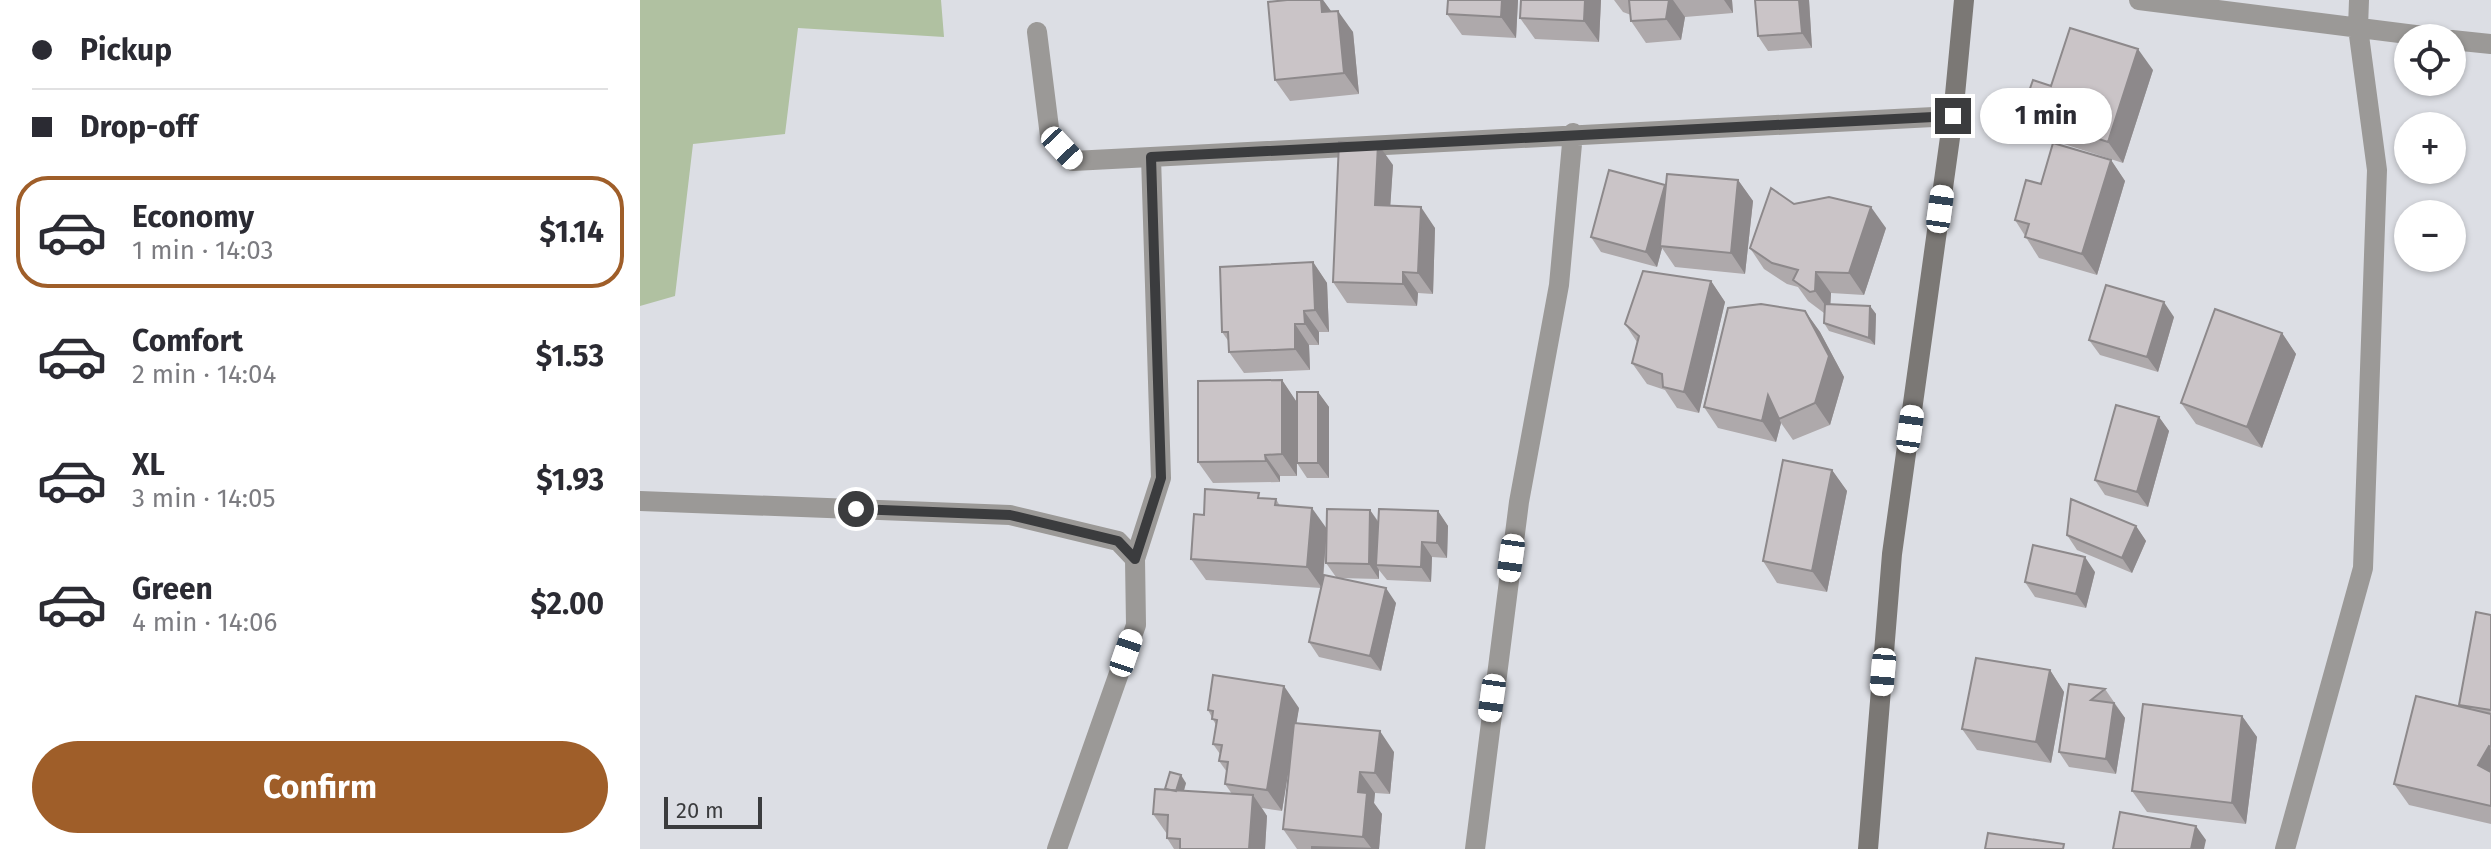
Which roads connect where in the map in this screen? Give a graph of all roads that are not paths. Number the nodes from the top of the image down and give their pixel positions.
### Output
1 (1964, 0) edge
2 (2139, 0) edge
3 (2359, 0) edge
4 (2358, 28) junction
5 (1037, 32) dead end
6 (2394, 32) edge
7 (2466, 41) edge
8 (2491, 44) edge
9 (1953, 116) junction
10 (1573, 133) junction
11 (1151, 157) junction
12 (640, 501) edge
13 (1135, 559) junction
14 (1057, 849) edge
15 (1475, 849) edge
16 (1868, 849) edge
17 (2285, 849) edge

1 - 9 street
2 - 4 street
3 - 4 street
4 - 6 street
4 - 17 street
5 - 11 street
7 - 8 street
9 - 10 street
9 - 16 street
10 - 11 street
10 - 15 street
11 - 13 street
12 - 13 street
13 - 14 street

